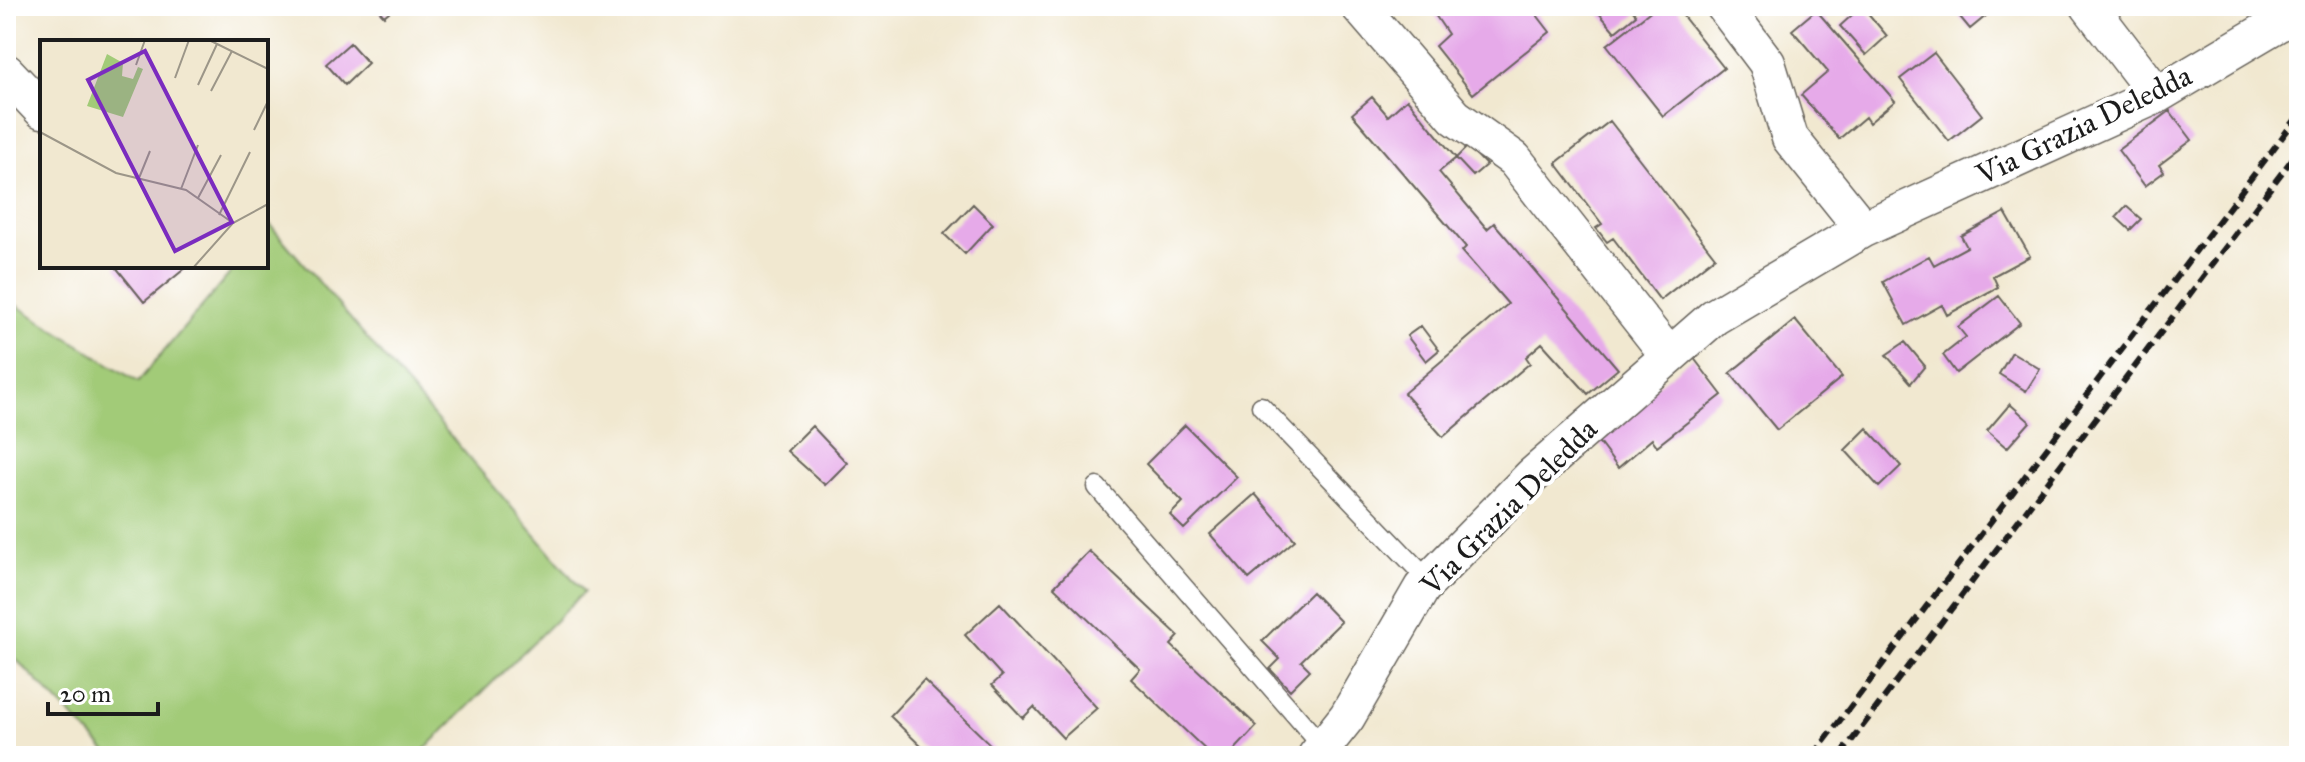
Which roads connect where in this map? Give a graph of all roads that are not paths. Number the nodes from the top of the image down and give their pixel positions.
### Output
1 (1359, 6) edge
2 (1724, 6) edge
3 (2089, 6) edge
4 (2299, 11) edge
5 (6, 72) edge
6 (2157, 95) junction
7 (40, 108) edge
8 (1863, 229) junction
9 (1669, 356) junction
10 (1261, 406) dead end
11 (1097, 487) dead end
12 (1429, 581) junction
13 (1320, 751) edge

1 - 9 street
2 - 8 street
3 - 6 street
4 - 6 street, Via Grazia Deledda
5 - 7 street
6 - 8 street, Via Grazia Deledda
8 - 9 street, Via Grazia Deledda
9 - 12 street, Via Grazia Deledda
10 - 12 lane
11 - 13 lane
12 - 13 street, Via Grazia Deledda

